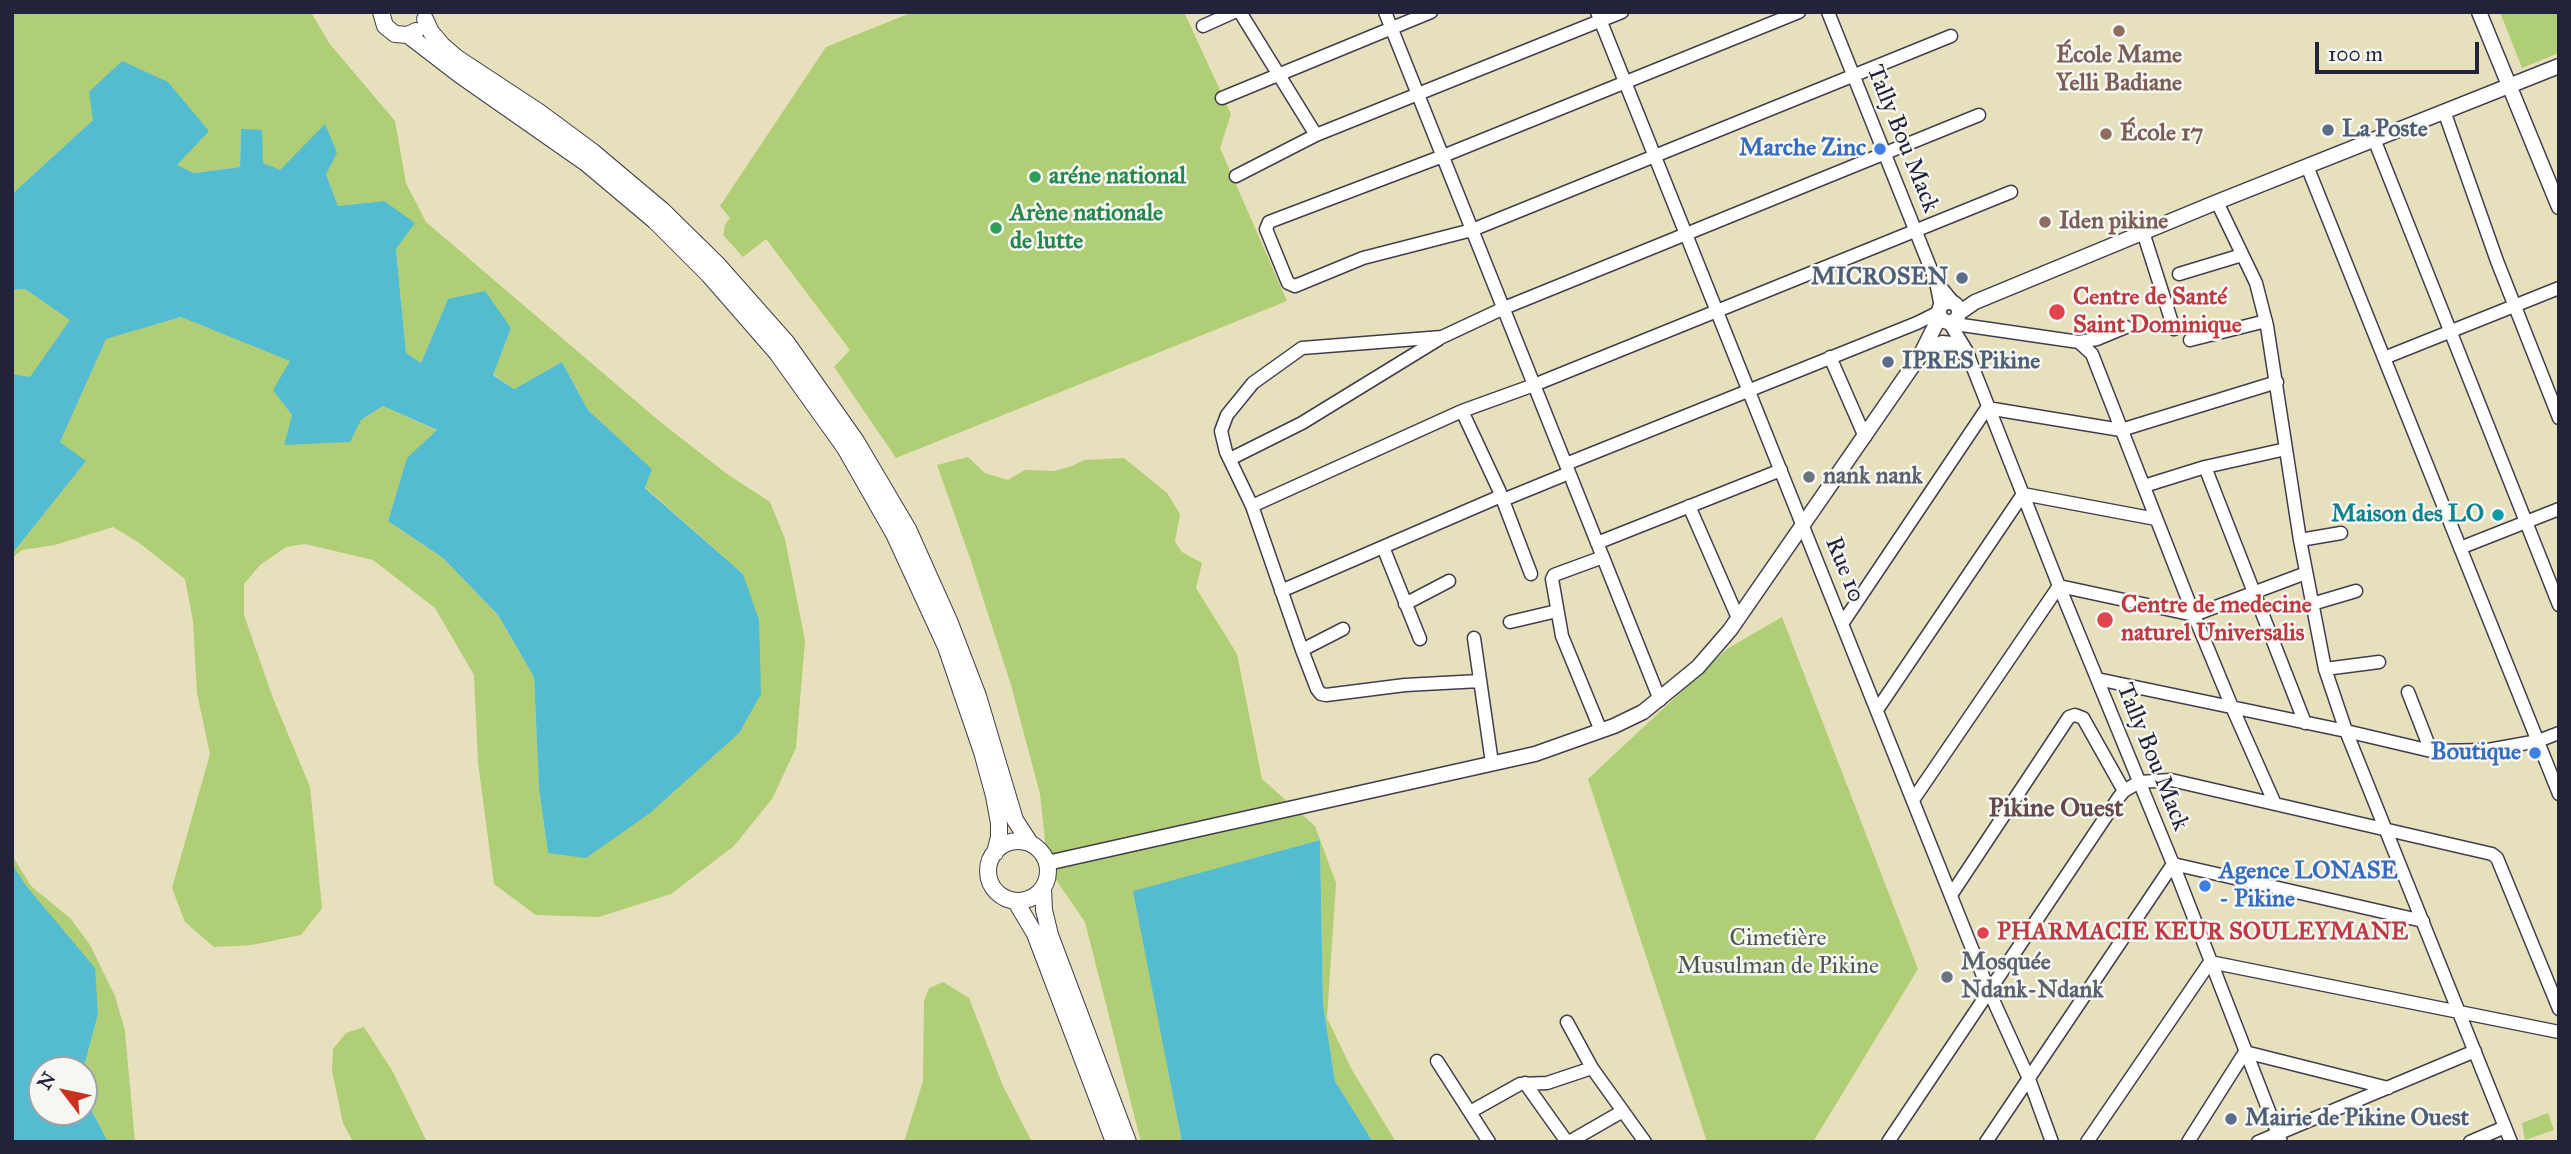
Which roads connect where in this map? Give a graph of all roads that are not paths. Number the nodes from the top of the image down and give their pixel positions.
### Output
1 (1234, 12) edge
2 (1240, 12) edge
3 (1385, 12) edge
4 (1431, 12) edge
5 (1622, 12) edge
6 (1799, 12) edge
7 (1828, 12) edge
8 (2479, 12) edge
9 (381, 13) edge
10 (425, 16) edge
11 (1599, 17) edge
12 (1202, 26) dead end
13 (1392, 29) junction
14 (408, 35) junction
15 (1951, 36) dead end
16 (2559, 65) edge
17 (1276, 75) junction
18 (1854, 76) junction
19 (1625, 82) junction
20 (2508, 87) junction
21 (1418, 94) junction
22 (1222, 98) dead end
23 (2444, 111) junction
24 (1979, 115) dead end
25 (1316, 135) junction
26 (2374, 139) junction
27 (1884, 153) junction
28 (1443, 156) junction
29 (1655, 156) junction
30 (2307, 166) junction
31 (1236, 176) dead end
32 (2011, 192) dead end
33 (2217, 202) junction
34 (2559, 207) edge
35 (1472, 230) junction
36 (1915, 230) junction
37 (2143, 232) junction
38 (1686, 234) junction
39 (2242, 255) junction
40 (2179, 274) dead end
41 (2559, 288) edge
42 (2514, 306) junction
43 (1504, 308) junction
44 (1717, 310) junction
45 (1950, 314) junction
46 (2266, 321) junction
47 (2126, 327) dead end
48 (2174, 329) dead end
49 (2450, 331) junction
50 (1442, 337) junction
51 (2190, 340) dead end
52 (2079, 342) junction
53 (1927, 346) junction
54 (1967, 354) junction
55 (1830, 357) junction
56 (2384, 358) junction
57 (2277, 382) junction
58 (1534, 385) junction
59 (1749, 389) junction
60 (1987, 408) junction
61 (1462, 411) junction
62 (2559, 418) edge
63 (2121, 430) junction
64 (1865, 437) junction
65 (2286, 449) junction
66 (1230, 459) junction
67 (2205, 467) junction
68 (1568, 468) junction
69 (1781, 470) junction
70 (2144, 486) junction
71 (2023, 494) junction
72 (1502, 498) junction
73 (1252, 506) junction
74 (1689, 506) junction
75 (2559, 509) edge
76 (2156, 519) junction
77 (2526, 522) junction
78 (1804, 526) junction
79 (2341, 533) dead end
80 (2300, 540) junction
81 (1597, 543) junction
82 (1383, 547) junction
83 (2460, 548) junction
84 (1603, 557) junction
85 (2306, 573) junction
86 (1531, 574) dead end
87 (1449, 581) dead end
88 (2059, 586) junction
89 (1281, 591) junction
90 (2255, 592) junction
91 (2356, 592) dead end
92 (1405, 604) junction
93 (2312, 604) junction
94 (2559, 606) edge
95 (1557, 611) junction
96 (2194, 615) junction
97 (1738, 618) junction
98 (1510, 622) dead end
99 (1842, 624) junction
100 (1343, 629) dead end
101 (1474, 638) dead end
102 (1420, 639) dead end
103 (1302, 650) junction
104 (2379, 662) dead end
105 (2325, 669) junction
106 (2097, 679) junction
107 (1480, 681) junction
108 (2408, 692) dead end
109 (1660, 700) junction
110 (2232, 707) junction
111 (1877, 710) junction
112 (2305, 723) junction
113 (1601, 731) junction
114 (2346, 731) junction
115 (2559, 733) edge
116 (2538, 741) junction
117 (2431, 751) junction
118 (1492, 763) junction
119 (2139, 782) junction
120 (2124, 791) junction
121 (2559, 793) edge
122 (1913, 800) junction
123 (2275, 804) junction
124 (2387, 829) junction
125 (1030, 843) junction
126 (995, 853) junction
127 (1047, 863) junction
128 (2173, 864) junction
129 (1043, 888) junction
130 (1951, 895) junction
131 (1016, 902) junction
132 (2423, 921) junction
133 (2210, 962) junction
134 (1989, 991) junction
135 (2559, 1009) edge
136 (2459, 1011) junction
137 (1567, 1022) dead end
138 (2559, 1032) edge
139 (2475, 1051) junction
140 (2245, 1052) junction
141 (1437, 1061) dead end
142 (1592, 1068) junction
143 (2029, 1079) junction
144 (1525, 1083) junction
145 (2388, 1088) junction
146 (1623, 1111) junction
147 (1470, 1112) junction
148 (2505, 1127) junction
149 (2279, 1137) edge
150 (1114, 1142) edge
151 (1128, 1142) edge
152 (1489, 1142) edge
153 (1568, 1142) edge
154 (1645, 1142) edge
155 (1888, 1142) edge
156 (1986, 1142) edge
157 (2052, 1142) edge
158 (2087, 1142) edge
159 (2188, 1142) edge
160 (2258, 1142) edge
161 (2470, 1142) edge
162 (2511, 1142) edge

1 - 12 street
2 - 17 street
3 - 13 street
4 - 13 street
5 - 11 street
6 - 19 street
7 - 18 street, Tally Bou Mack
8 - 20 street
9 - 14 main road
10 - 14 main road
10 - 125 main road
11 - 19 street, Rue 10
11 - 21 street
13 - 17 street
13 - 21 street
14 - 126 main road
15 - 18 street
16 - 20 street
17 - 22 street
17 - 25 street
18 - 27 street, Tally Bou Mack
18 - 29 street
19 - 28 street
19 - 29 street, Rue 10
20 - 23 street
20 - 34 street
21 - 25 street
21 - 28 street
23 - 26 street
23 - 42 street
24 - 27 street
25 - 31 street
26 - 30 street
26 - 49 street
27 - 36 street, Tally Bou Mack
27 - 38 street
28 - 35 street
28 - 35 street
29 - 35 street
29 - 38 street, Rue 10
30 - 33 street
30 - 56 street
32 - 36 street
33 - 37 street
33 - 39 street
35 - 43 street
36 - 44 street
36 - 45 street, Tally Bou Mack
37 - 45 street
37 - 48 street
38 - 43 street
38 - 44 street, Rue 10
39 - 40 street
39 - 46 street
41 - 42 street
42 - 49 street
42 - 62 street
43 - 50 street
43 - 58 street
44 - 58 street
44 - 59 street, Rue 10
45 - 52 street
45 - 53 street
45 - 54 street, Tally Bou Mack
45 - 55 street
46 - 51 street
46 - 57 street
47 - 52 street
49 - 56 street
49 - 77 street
50 - 66 street
50 - 66 street
52 - 63 street
53 - 54 street
53 - 64 street
54 - 60 street, Tally Bou Mack
55 - 59 street
55 - 64 street
56 - 83 street
57 - 63 street
57 - 65 street
58 - 61 street
58 - 68 street
59 - 68 street
59 - 69 street, Rue 10
60 - 63 street
60 - 71 street, Tally Bou Mack
60 - 99 street
61 - 72 street
61 - 73 street
63 - 70 street
64 - 78 street
65 - 67 street
65 - 80 street
66 - 73 street
67 - 70 street
67 - 90 street
68 - 72 street
68 - 81 street
69 - 74 street
69 - 78 street, Rue 10
70 - 76 street
71 - 76 street
71 - 88 street, Tally Bou Mack
71 - 111 street
72 - 82 street
72 - 86 street
73 - 89 street
74 - 81 street
74 - 97 street
75 - 77 street
76 - 96 street
77 - 83 street
77 - 94 street
78 - 97 street
78 - 99 street, Rue 10
79 - 80 street
80 - 85 street
81 - 84 street
82 - 89 street
82 - 92 street
83 - 116 street
84 - 95 street
84 - 109 street
85 - 90 street
85 - 93 street
87 - 92 street
88 - 96 street
88 - 106 street, Tally Bou Mack
88 - 122 street
89 - 103 street
90 - 96 street
90 - 112 street
91 - 93 street
92 - 102 street
93 - 105 street
95 - 98 street
95 - 113 street
96 - 110 street
97 - 109 street
99 - 111 street, Rue 10
100 - 103 street
101 - 107 street
103 - 107 street
104 - 105 street
105 - 114 street
106 - 110 street
106 - 119 street, Tally Bou Mack
107 - 118 street
108 - 117 street
109 - 113 street
110 - 112 street
110 - 123 street
111 - 122 street, Rue 10
112 - 114 street
113 - 118 street
114 - 117 street
114 - 124 street
115 - 116 street
116 - 117 street
116 - 121 street
118 - 127 street
119 - 120 street
119 - 123 street
119 - 128 street, Tally Bou Mack
120 - 130 street
120 - 134 street
122 - 130 street, Rue 10
123 - 124 street
124 - 132 street
124 - 135 street
125 - 126 main road
125 - 127 main road
126 - 131 main road
127 - 129 main road
128 - 132 street
128 - 133 street, Tally Bou Mack
128 - 143 street
129 - 131 main road
129 - 151 main road
130 - 134 street, Rue 10
131 - 150 main road
132 - 136 street
133 - 136 street
133 - 140 street, Tally Bou Mack
133 - 158 street
134 - 143 street, Rue 10
134 - 155 street
136 - 138 street
136 - 139 street
137 - 142 street
139 - 145 street
139 - 148 street
140 - 145 street
140 - 149 street, Tally Bou Mack
140 - 159 street
141 - 147 street
142 - 144 street
142 - 146 street
143 - 156 street
143 - 157 street, Rue 10
144 - 147 street
144 - 153 street
145 - 149 street
146 - 153 street
146 - 154 street
147 - 152 street
148 - 161 street
148 - 162 street
149 - 160 street

